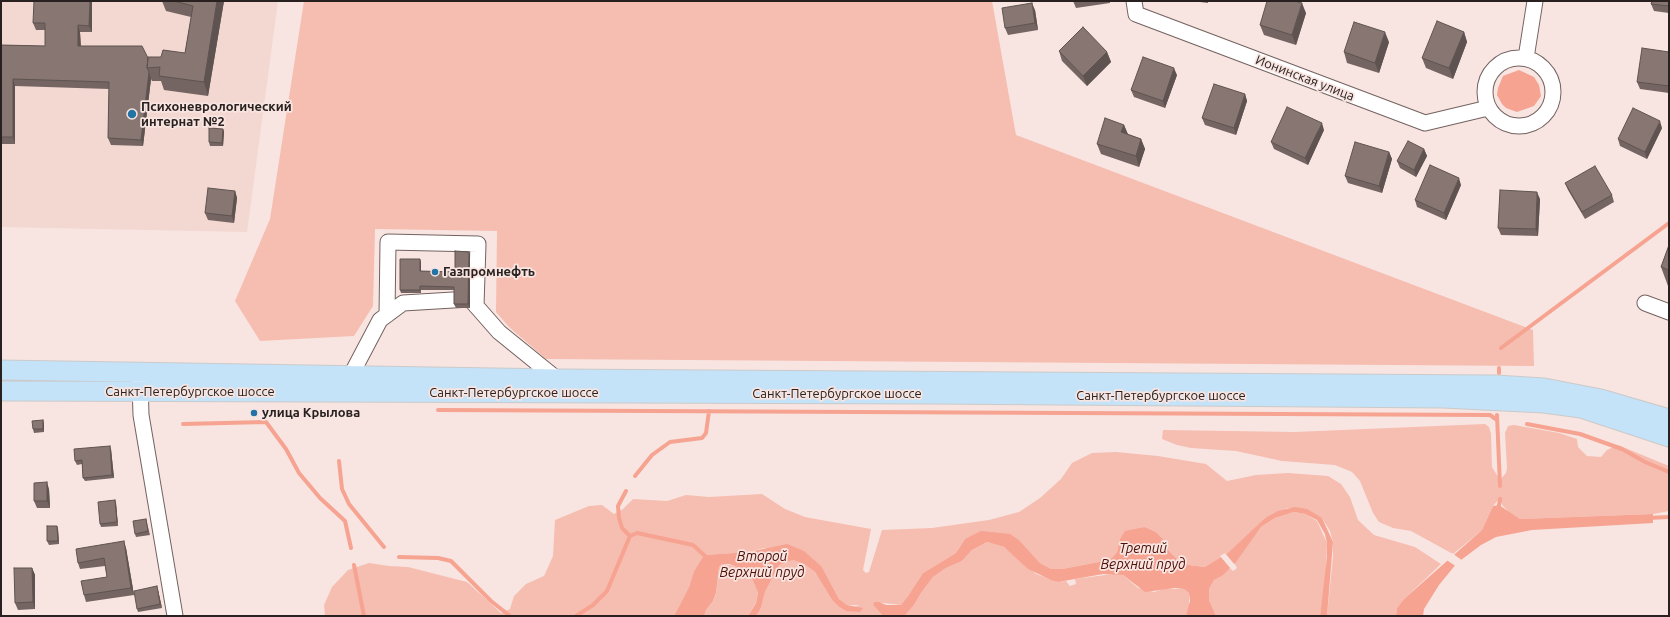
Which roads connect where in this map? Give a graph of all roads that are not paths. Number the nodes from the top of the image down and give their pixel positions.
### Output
1 (1134, 1) edge
2 (1535, 1) edge
3 (1526, 58) junction
4 (1488, 108) junction
5 (1645, 303) dead end
6 (476, 306) junction
7 (1669, 312) edge
8 (387, 315) junction
9 (1, 370) edge
10 (140, 372) junction
11 (350, 377) junction
12 (557, 379) junction
13 (1, 391) edge
14 (140, 392) junction
15 (1669, 419) edge
16 (1669, 437) edge
17 (175, 616) edge

1 - 4 street, Ионинская улица
2 - 3 street
3 - 4 street
3 - 4 street
5 - 7 street
6 - 8 street
6 - 8 street
6 - 12 street
8 - 11 street
9 - 10 main road, Санкт-Петербургское шоссе
10 - 11 main road, Санкт-Петербургское шоссе
10 - 14 street
11 - 12 main road, Санкт-Петербургское шоссе
12 - 15 main road, Санкт-Петербургское шоссе
13 - 14 main road, Санкт-Петербургское шоссе
14 - 16 main road, Санкт-Петербургское шоссе
14 - 17 street

